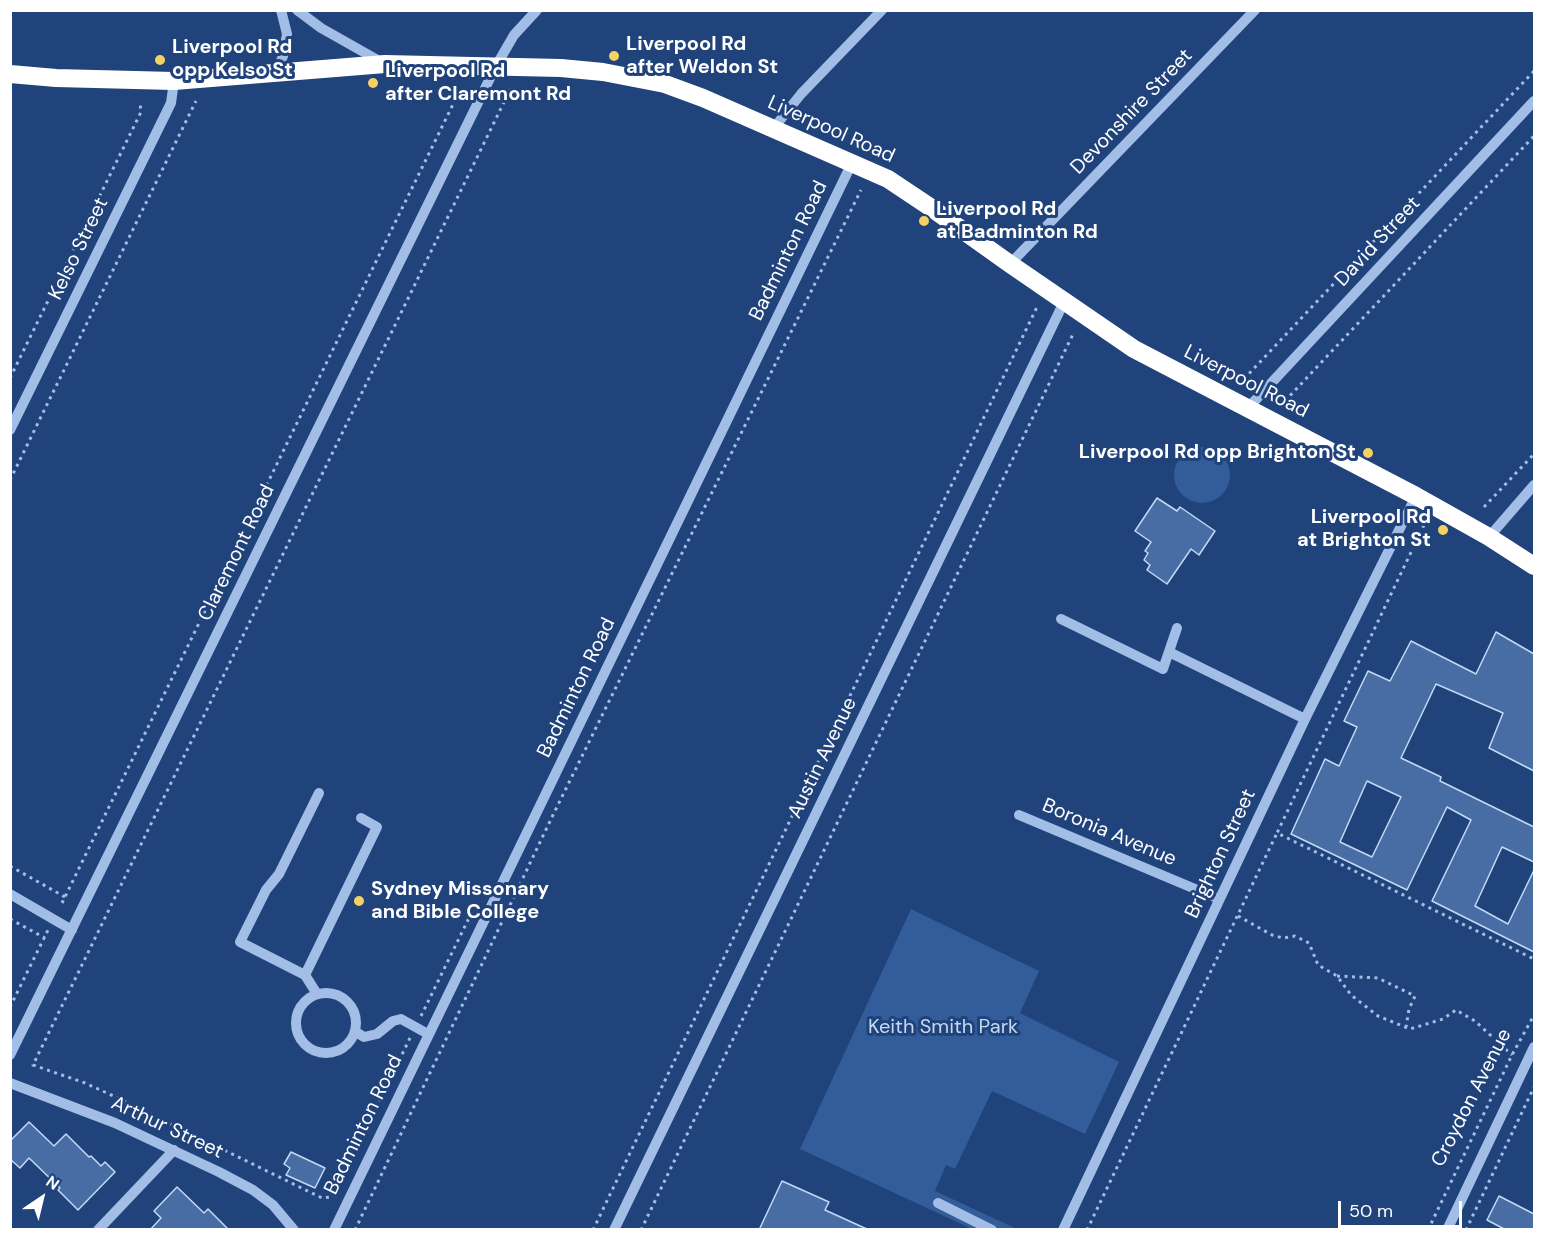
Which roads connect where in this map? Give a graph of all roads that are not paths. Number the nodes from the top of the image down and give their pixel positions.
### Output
1 (281, 10) edge
2 (297, 10) edge
3 (537, 10) edge
4 (882, 10) edge
5 (1255, 10) edge
6 (385, 64) junction
7 (496, 66) junction
8 (276, 73) junction
9 (10, 74) edge
10 (174, 81) junction
11 (1534, 101) edge
12 (773, 129) junction
13 (852, 162) junction
14 (1010, 264) junction
15 (1064, 302) junction
16 (1248, 408) junction
17 (10, 430) edge
18 (1534, 485) edge
19 (1416, 496) junction
20 (1489, 537) junction
21 (1534, 566) edge
22 (1061, 619) dead end
23 (1177, 628) dead end
24 (1169, 652) junction
25 (1305, 719) junction
26 (320, 793) dead end
27 (1019, 815) dead end
28 (361, 818) dead end
29 (10, 894) edge
30 (1219, 899) junction
31 (72, 930) junction
32 (305, 975) junction
33 (317, 994) junction
34 (356, 1032) junction
35 (428, 1034) junction
36 (1534, 1047) edge
37 (10, 1055) edge
38 (10, 1083) edge
39 (174, 1150) junction
40 (938, 1203) dead end
41 (98, 1230) edge
42 (294, 1230) edge
43 (334, 1230) edge
44 (614, 1230) edge
45 (992, 1230) edge
46 (1063, 1230) edge
47 (1447, 1230) edge

1 - 8 street
2 - 6 street
3 - 7 street, Claremont Road
4 - 12 street
5 - 14 street, Devonshire Street
6 - 7 highway, Liverpool Road
6 - 8 highway, Liverpool Road
7 - 12 highway, Liverpool Road
7 - 31 street, Claremont Road
8 - 10 highway, Liverpool Road
9 - 10 highway, Liverpool Road
10 - 17 street, Kelso Street
11 - 16 street, David Street
12 - 13 highway, Liverpool Road
13 - 14 highway, Liverpool Road
13 - 35 street, Badminton Road
14 - 15 highway, Liverpool Road
15 - 16 highway, Liverpool Road
15 - 44 street, Austin Avenue
16 - 19 highway, Liverpool Road
18 - 20 street
19 - 20 highway, Liverpool Road
19 - 25 street, Brighton Street
20 - 21 highway, Liverpool Road
22 - 24 street
23 - 24 street
24 - 25 street
25 - 30 street, Brighton Street
26 - 32 street
27 - 30 street, Boronia Avenue
28 - 32 street
29 - 31 street
30 - 46 street, Brighton Street
31 - 37 street, Claremont Road
32 - 33 street
33 - 34 street
33 - 34 street
34 - 35 street
35 - 43 street, Badminton Road
36 - 47 street, Croydon Avenue
38 - 39 street, Arthur Street
39 - 41 street
39 - 42 street, Arthur Street
40 - 45 street

